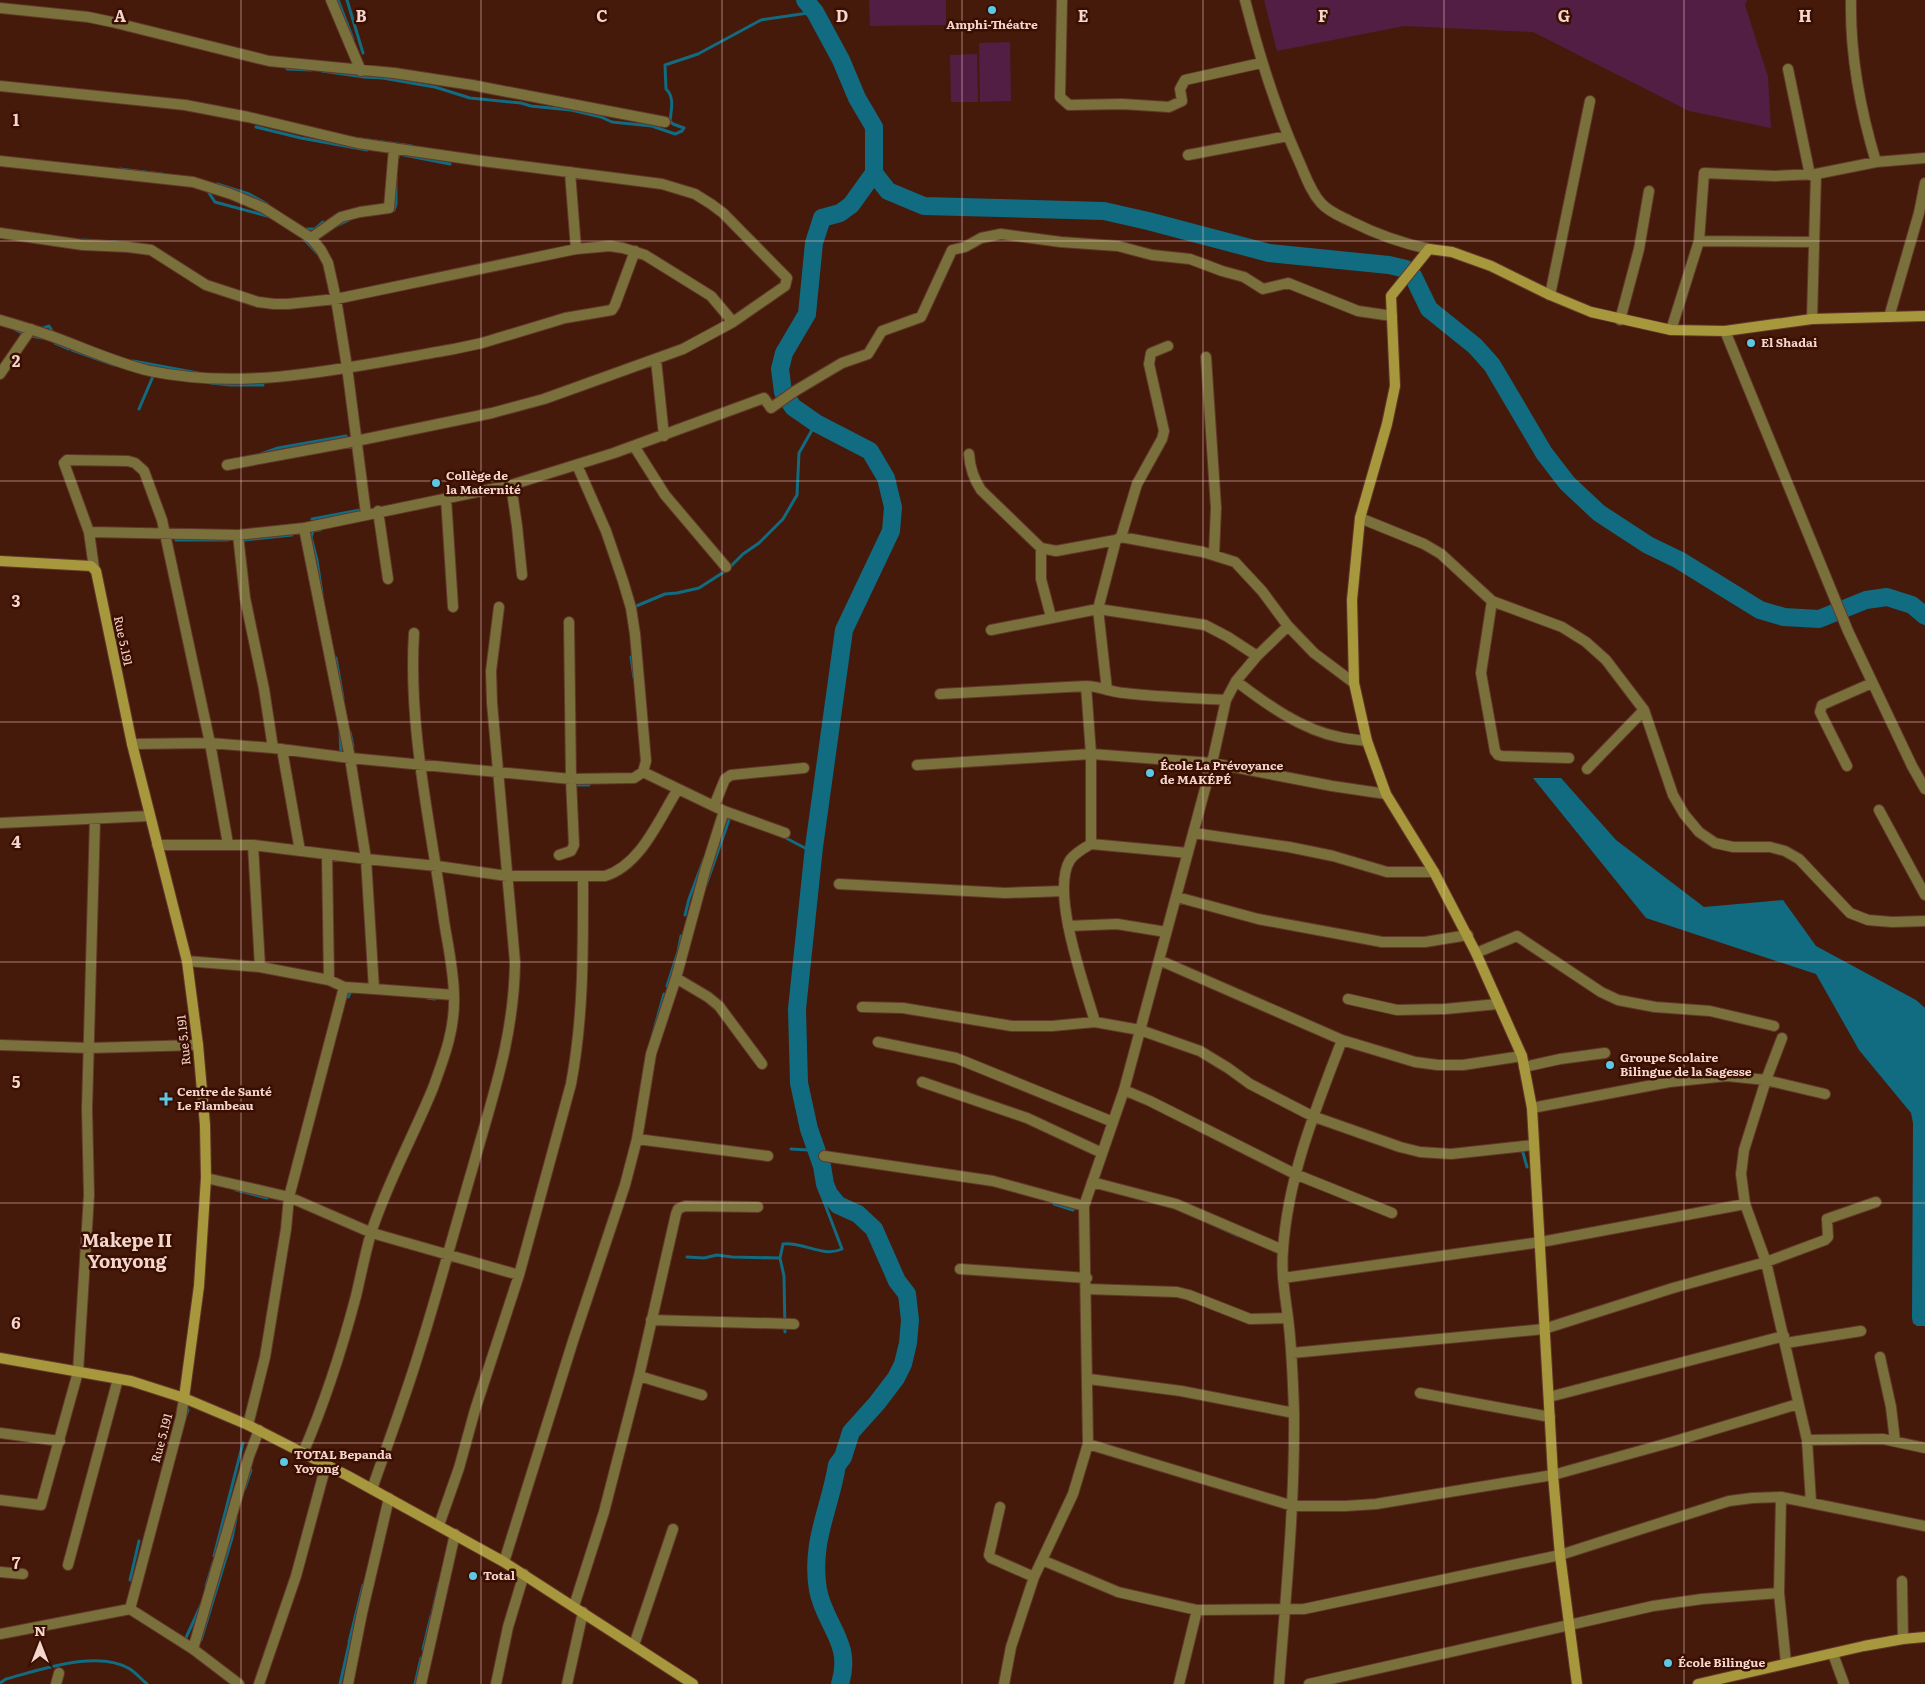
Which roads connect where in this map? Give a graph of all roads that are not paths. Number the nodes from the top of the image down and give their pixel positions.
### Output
1 (331, 0) edge
2 (1062, 0) edge
3 (1245, 0) edge
4 (1851, 0) edge
5 (0, 8) edge
6 (1261, 63) junction
7 (1788, 69) dead end
8 (361, 71) junction
9 (0, 86) edge
10 (1590, 101) dead end
11 (665, 122) dead end
12 (1288, 136) junction
13 (394, 148) junction
14 (1188, 155) dead end
15 (1925, 158) edge
16 (0, 161) edge
17 (1876, 162) junction
18 (570, 172) junction
19 (1813, 175) junction
20 (1925, 183) edge
21 (1649, 191) dead end
22 (0, 233) edge
23 (311, 238) junction
24 (1699, 241) junction
25 (1814, 242) junction
26 (576, 249) junction
27 (1429, 249) junction
28 (635, 251) junction
29 (1550, 295) junction
30 (336, 299) junction
31 (1392, 316) junction
32 (1925, 316) edge
33 (1889, 317) junction
34 (1812, 319) junction
35 (0, 320) edge
36 (1620, 320) junction
37 (733, 322) junction
38 (31, 329) junction
39 (1671, 330) junction
40 (1725, 331) junction
41 (1168, 346) dead end
42 (1206, 357) dead end
43 (656, 360) junction
44 (347, 367) junction
45 (0, 374) edge
46 (664, 436) junction
47 (356, 441) junction
48 (634, 446) junction
49 (969, 454) dead end
50 (577, 464) junction
51 (227, 465) dead end
52 (511, 485) junction
53 (446, 498) junction
54 (378, 512) junction
55 (366, 514) junction
56 (1360, 518) junction
57 (304, 528) junction
58 (89, 532) junction
59 (165, 533) junction
60 (238, 535) junction
61 (1118, 538) junction
62 (1040, 548) junction
63 (1214, 555) junction
64 (0, 561) edge
65 (726, 567) dead end
66 (94, 568) junction
67 (522, 576) dead end
68 (388, 579) dead end
69 (1492, 601) junction
70 (499, 606) dead end
71 (453, 607) dead end
72 (1098, 609) junction
73 (1051, 617) junction
74 (569, 622) dead end
75 (1288, 626) junction
76 (991, 630) dead end
77 (414, 633) dead end
78 (1257, 656) junction
79 (1236, 681) junction
80 (1354, 683) junction
81 (1872, 683) junction
82 (1086, 686) junction
83 (1107, 690) junction
84 (940, 694) dead end
85 (1226, 700) junction
86 (1644, 710) junction
87 (1367, 741) junction
88 (132, 744) junction
89 (210, 744) junction
90 (277, 748) junction
91 (1091, 754) junction
92 (350, 758) junction
93 (1568, 758) dead end
94 (1212, 763) junction
95 (419, 764) junction
96 (918, 765) dead end
97 (1847, 766) dead end
98 (804, 768) dead end
99 (1587, 770) dead end
100 (643, 772) junction
101 (498, 773) junction
102 (571, 779) junction
103 (1925, 788) edge
104 (678, 789) junction
105 (1386, 794) junction
106 (714, 806) junction
107 (1879, 810) dead end
108 (724, 811) junction
109 (149, 816) junction
110 (95, 819) junction
111 (0, 823) edge
112 (785, 833) dead end
113 (1194, 833) junction
114 (228, 844) junction
115 (1092, 844) junction
116 (157, 845) junction
117 (253, 845) junction
118 (300, 851) junction
119 (1188, 853) junction
120 (327, 855) junction
121 (560, 855) dead end
122 (366, 860) junction
123 (437, 866) junction
124 (1434, 872) junction
125 (507, 876) junction
126 (583, 876) junction
127 (839, 884) dead end
128 (1064, 891) junction
129 (1925, 895) edge
130 (1176, 897) junction
131 (1925, 921) edge
132 (1068, 926) junction
133 (1166, 932) junction
134 (1468, 935) junction
135 (1476, 952) junction
136 (1159, 960) junction
137 (187, 961) junction
138 (260, 967) junction
139 (676, 978) junction
140 (330, 980) junction
141 (344, 987) junction
142 (374, 989) junction
143 (454, 995) junction
144 (1348, 999) dead end
145 (1498, 1004) junction
146 (862, 1007) dead end
147 (1095, 1022) junction
148 (1774, 1026) dead end
149 (1140, 1030) junction
150 (1782, 1038) dead end
151 (1342, 1040) junction
152 (878, 1042) dead end
153 (0, 1045) edge
154 (198, 1045) junction
155 (89, 1048) junction
156 (1605, 1053) dead end
157 (1522, 1056) junction
158 (762, 1064) dead end
159 (1524, 1067) junction
160 (1766, 1080) junction
161 (922, 1082) dead end
162 (1124, 1090) junction
163 (1825, 1094) dead end
164 (1532, 1108) junction
165 (1312, 1116) junction
166 (1113, 1122) junction
167 (637, 1139) junction
168 (1534, 1145) junction
169 (1102, 1153) junction
170 (768, 1156) dead end
171 (824, 1156) dead end
172 (1294, 1174) junction
173 (206, 1178) junction
174 (1092, 1182) junction
175 (289, 1197) junction
176 (1876, 1202) dead end
177 (1745, 1204) junction
178 (1084, 1206) junction
179 (758, 1207) dead end
180 (1392, 1212) dead end
181 (372, 1233) junction
182 (1541, 1242) junction
183 (1283, 1250) junction
184 (448, 1254) junction
185 (1766, 1262) junction
186 (960, 1269) dead end
187 (519, 1275) junction
188 (1086, 1278) junction
189 (1282, 1278) junction
190 (1086, 1289) junction
191 (1288, 1318) junction
192 (651, 1320) junction
193 (794, 1324) dead end
194 (1544, 1329) junction
195 (1861, 1331) dead end
196 (1785, 1340) junction
197 (1292, 1353) junction
198 (1880, 1357) dead end
199 (0, 1358) edge
200 (78, 1372) junction
201 (639, 1376) junction
202 (118, 1379) junction
203 (1089, 1379) junction
204 (1420, 1394) dead end
205 (702, 1395) dead end
206 (1549, 1397) junction
207 (184, 1398) junction
208 (1798, 1404) junction
209 (1294, 1413) junction
210 (1550, 1417) junction
211 (248, 1424) junction
212 (259, 1430) junction
213 (0, 1433) edge
214 (1807, 1440) junction
215 (60, 1441) junction
216 (1895, 1441) junction
217 (1088, 1444) junction
218 (1925, 1448) edge
219 (303, 1453) junction
220 (326, 1465) junction
221 (1553, 1475) junction
222 (372, 1489) junction
223 (1781, 1497) junction
224 (389, 1498) junction
225 (0, 1500) edge
226 (1811, 1502) junction
227 (1292, 1506) junction
228 (1000, 1507) dead end
229 (439, 1525) junction
230 (1925, 1526) edge
231 (673, 1529) dead end
232 (456, 1534) junction
233 (1560, 1555) junction
234 (1042, 1560) junction
235 (504, 1562) junction
236 (68, 1565) dead end
237 (0, 1572) edge
238 (23, 1574) dead end
239 (524, 1574) junction
240 (1034, 1577) junction
241 (1902, 1581) dead end
242 (1779, 1593) junction
243 (574, 1606) junction
244 (130, 1609) junction
245 (1197, 1610) junction
246 (1285, 1610) junction
247 (583, 1612) junction
248 (1568, 1626) junction
249 (0, 1634) edge
250 (1925, 1637) edge
251 (1902, 1639) junction
252 (634, 1645) junction
253 (193, 1649) junction
254 (1833, 1654) junction
255 (1786, 1663) junction
256 (239, 1684) edge
257 (259, 1684) edge
258 (348, 1684) edge
259 (421, 1684) edge
260 (496, 1684) edge
261 (566, 1684) edge
262 (693, 1684) edge
263 (1004, 1684) edge
264 (1179, 1684) edge
265 (1279, 1684) edge
266 (1309, 1684) edge
267 (1577, 1684) edge
268 (1698, 1684) edge
269 (1844, 1684) edge

1 - 8 street
2 - 6 street
3 - 6 street
4 - 17 street
5 - 8 street
6 - 12 street
7 - 19 street
8 - 11 street
9 - 13 street
10 - 29 street
12 - 14 street
12 - 27 street
13 - 18 street
13 - 23 street
15 - 17 street
16 - 23 street
17 - 19 street
18 - 26 street
18 - 37 street
19 - 24 street
19 - 25 street
20 - 33 street
21 - 36 street
22 - 30 street
23 - 30 street
24 - 25 street
24 - 39 street
25 - 34 street
26 - 28 street
26 - 30 street
27 - 29 street
27 - 31 street
28 - 37 street
28 - 44 street
29 - 36 street
30 - 44 street
31 - 46 street
31 - 56 street
32 - 33 street
33 - 34 street
34 - 40 street
35 - 38 street
36 - 39 street
37 - 43 street
38 - 44 street
38 - 45 street
39 - 40 street
40 - 81 street
41 - 61 street
42 - 63 street
43 - 46 street
43 - 47 street
44 - 47 street
46 - 48 street
47 - 51 street
47 - 55 street
48 - 50 street
48 - 65 street
49 - 62 street
50 - 52 street
50 - 100 street
52 - 53 street
52 - 67 street
53 - 54 street
53 - 71 street
54 - 55 street
54 - 68 street
55 - 57 street
56 - 69 street
56 - 80 street
57 - 60 street
57 - 92 street
58 - 59 street
58 - 59 street, Rue 5.191
58 - 66 street, Rue 5.191
59 - 60 street
59 - 89 street
60 - 90 street
61 - 62 street
61 - 63 street
61 - 72 street
62 - 73 street
63 - 75 street
64 - 66 street
66 - 88 street, Rue 5.191
69 - 86 street
69 - 93 street
70 - 101 street
72 - 73 street
72 - 78 street
72 - 83 street
73 - 76 street
74 - 102 street
75 - 78 street
75 - 80 street
77 - 95 street
78 - 79 street
79 - 85 street
79 - 87 street
80 - 87 street
81 - 97 street
81 - 103 street
82 - 83 street
82 - 84 street
82 - 91 street
83 - 85 street
85 - 94 street
86 - 99 street
86 - 131 street
87 - 105 street
88 - 89 street
88 - 109 street, Rue 5.191
89 - 90 street
89 - 114 street
90 - 92 street
90 - 118 street
91 - 94 street
91 - 96 street
91 - 115 street
92 - 95 street
92 - 122 street
94 - 105 street
94 - 113 street
95 - 101 street
95 - 123 street
98 - 106 street
100 - 102 street
100 - 104 street
101 - 102 street
101 - 125 street
102 - 121 street
104 - 106 street
104 - 126 street
105 - 124 street
106 - 108 street
107 - 129 street
108 - 112 street
108 - 139 street
109 - 110 street
109 - 116 street, Rue 5.191
110 - 111 street
110 - 155 street
113 - 119 street
113 - 124 street
114 - 116 street
114 - 117 street
115 - 119 street
115 - 128 street
116 - 137 street, Rue 5.191
117 - 118 street
117 - 138 street
118 - 120 street
119 - 130 street
120 - 122 street
120 - 140 street
122 - 123 street
122 - 142 street
123 - 125 street
123 - 143 street
124 - 134 street
125 - 126 street
125 - 184 street
126 - 187 street
127 - 128 street
128 - 132 street
130 - 133 street
130 - 134 street
132 - 133 street
132 - 147 street
133 - 136 street
134 - 135 street
135 - 145 street
135 - 148 street
136 - 149 street
136 - 151 street
137 - 138 street
137 - 154 street, Rue 5.191
138 - 140 street
139 - 158 street
139 - 167 street
140 - 141 street
141 - 142 street
141 - 175 street
142 - 143 street
143 - 181 street
144 - 145 street
145 - 157 street
146 - 147 street
147 - 149 street
149 - 162 street
149 - 165 street
150 - 160 street
151 - 157 street
151 - 165 street
152 - 166 street
153 - 155 street
154 - 155 street
154 - 173 street, Rue 5.191
155 - 200 street
156 - 159 street
157 - 159 street
159 - 164 street
160 - 163 street
160 - 164 street
160 - 177 street
161 - 169 street
162 - 166 street
162 - 172 street
164 - 168 street
165 - 168 street
165 - 172 street
166 - 169 street
167 - 170 street
167 - 235 street
168 - 182 street
169 - 174 street
171 - 178 street
172 - 180 street
172 - 183 street
173 - 175 street
173 - 207 street, Rue 5.191
174 - 178 street
174 - 183 street
175 - 181 street
175 - 211 street
176 - 185 street
177 - 182 street
177 - 185 street
178 - 188 street
179 - 192 street
181 - 184 street
181 - 219 street
182 - 189 street
182 - 194 street
183 - 189 street
184 - 187 street
184 - 222 street
185 - 194 street
185 - 196 street
186 - 188 street
187 - 229 street
188 - 190 street
189 - 191 street
190 - 191 street
190 - 203 street
191 - 197 street
192 - 193 street
192 - 201 street
194 - 197 street
194 - 206 street
195 - 196 street
196 - 206 street
196 - 208 street
197 - 209 street
198 - 216 street
199 - 200 street
200 - 202 street
200 - 215 street
201 - 205 street
201 - 243 street
202 - 207 street
202 - 236 street
203 - 209 street
203 - 217 street
204 - 210 street
206 - 210 street
207 - 211 street
207 - 244 street, Rue 5.191
208 - 214 street
208 - 221 street
209 - 227 street
210 - 221 street
211 - 212 street
212 - 219 street
212 - 253 street
213 - 215 street
214 - 216 street
214 - 226 street
215 - 225 street
216 - 218 street
217 - 227 street
217 - 234 street
219 - 220 street
220 - 222 street
220 - 257 street
221 - 227 street
221 - 233 street
222 - 224 street
223 - 226 street
223 - 233 street
223 - 242 street
224 - 229 street
224 - 258 street
226 - 230 street
227 - 246 street
228 - 240 street
229 - 232 street
231 - 252 street
232 - 235 street
232 - 259 street
233 - 246 street
233 - 248 street
234 - 240 street
234 - 245 street
235 - 239 street
237 - 238 street
239 - 243 street
239 - 260 street
240 - 263 street
241 - 251 street
242 - 248 street
242 - 255 street
243 - 247 street
244 - 249 street
244 - 253 street
245 - 246 street
245 - 264 street
246 - 265 street
247 - 252 street
247 - 261 street
248 - 266 street
248 - 267 street
250 - 251 street
251 - 254 street
252 - 262 street
253 - 256 street
254 - 255 street
254 - 269 street
255 - 268 street

